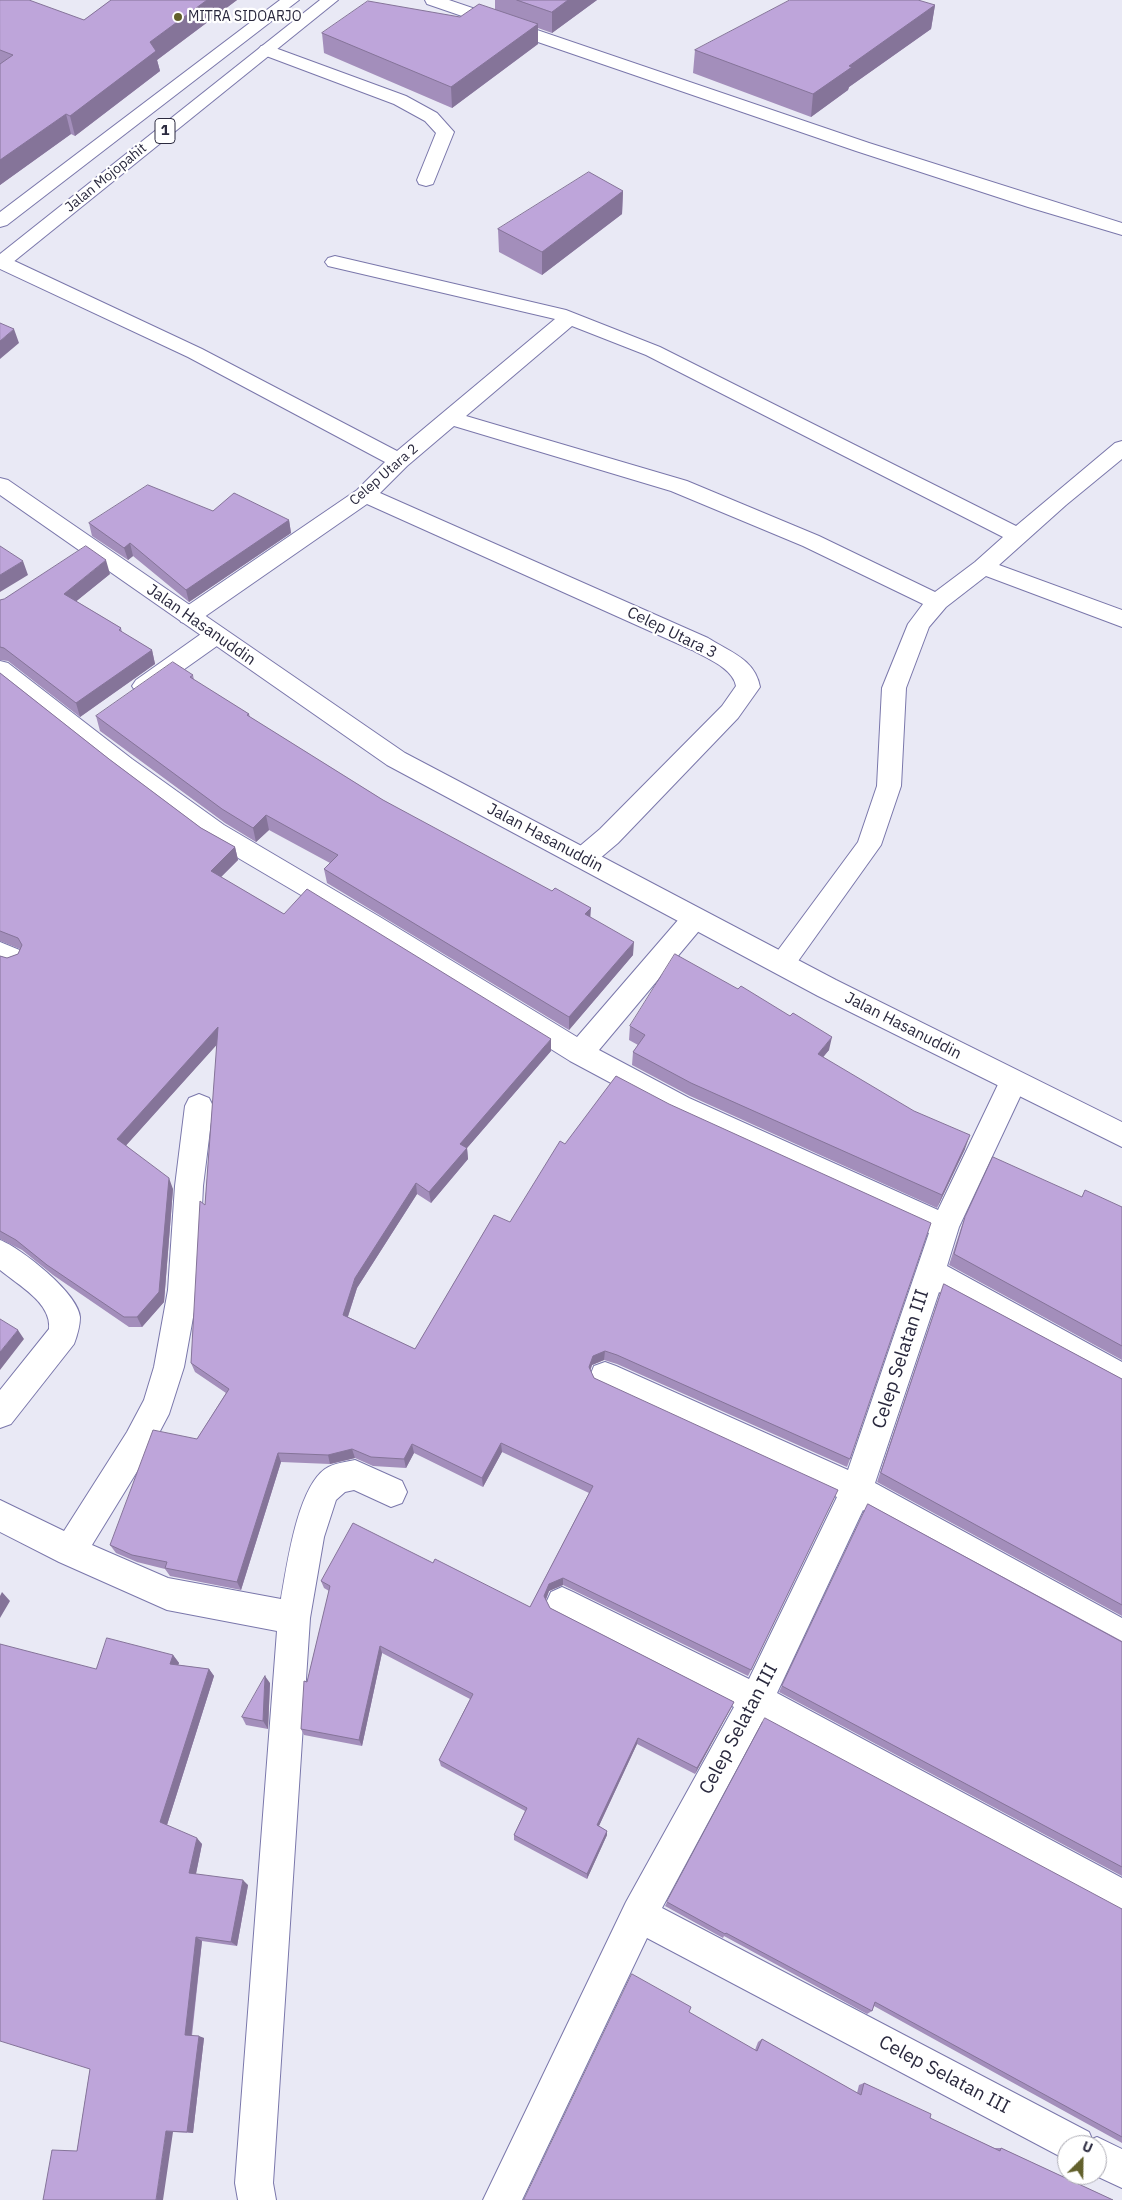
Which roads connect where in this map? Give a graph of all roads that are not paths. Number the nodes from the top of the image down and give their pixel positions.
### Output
1 (291, 0) edge
2 (330, 0) edge
3 (434, 0) edge
4 (267, 50) junction
5 (426, 180) dead end
6 (0, 221) edge
7 (1122, 229) edge
8 (0, 262) edge
9 (335, 262) dead end
10 (569, 318) junction
11 (451, 418) junction
12 (1122, 448) edge
13 (399, 461) junction
14 (0, 486) edge
15 (365, 495) junction
16 (1018, 536) junction
17 (983, 567) junction
18 (938, 601) junction
19 (188, 616) junction
20 (1122, 619) edge
21 (216, 635) junction
22 (0, 669) edge
23 (128, 697) edge
24 (583, 858) junction
25 (694, 919) junction
26 (782, 964) junction
27 (580, 1053) junction
28 (1013, 1082) junction
29 (199, 1106) dead end
30 (1122, 1135) edge
31 (945, 1227) junction
32 (0, 1253) edge
33 (930, 1272) junction
34 (605, 1376) dead end
35 (1122, 1378) edge
36 (0, 1414) edge
37 (857, 1490) junction
38 (391, 1492) dead end
39 (0, 1515) edge
40 (70, 1551) junction
41 (562, 1603) dead end
42 (294, 1618) junction
43 (1122, 1636) edge
44 (756, 1700) junction
45 (1122, 1897) edge
46 (639, 1915) junction
47 (1057, 2135) edge
48 (1107, 2161) edge
49 (1122, 2169) edge
50 (257, 2200) edge
51 (502, 2200) edge

1 - 6 main road, Jalan Mojopahit
2 - 4 main road, Jalan Mojopahit / 1
3 - 7 main road
4 - 5 main road
4 - 8 main road, Jalan Mojopahit / 1
8 - 13 main road
9 - 10 main road
10 - 11 main road, Celep Utara 2
10 - 16 main road
11 - 13 main road, Celep Utara 2
11 - 18 main road
12 - 16 main road
13 - 15 main road, Celep Utara 2
14 - 19 main road, Jalan Hasanuddin
15 - 19 main road, Celep Utara 2
15 - 24 main road, Celep Utara 3
16 - 17 main road
17 - 18 main road
17 - 20 main road
18 - 26 main road
19 - 21 main road, Jalan Hasanuddin
21 - 23 main road
21 - 24 main road, Jalan Hasanuddin
22 - 27 main road
24 - 25 main road, Jalan Hasanuddin
25 - 26 main road, Jalan Hasanuddin
25 - 27 main road
26 - 28 main road, Jalan Hasanuddin
27 - 31 main road
28 - 30 main road, Jalan Hasanuddin
28 - 31 main road, Celep Selatan III
29 - 40 main road
31 - 33 main road, Celep Selatan III
32 - 36 main road
33 - 35 main road
33 - 37 main road, Celep Selatan III
34 - 37 main road
37 - 43 main road
37 - 44 main road, Celep Selatan III
38 - 42 main road
39 - 40 main road
40 - 42 main road
41 - 44 main road
42 - 50 main road
44 - 45 main road
44 - 46 main road, Celep Selatan III
46 - 47 main road, Celep Selatan III
46 - 51 main road
48 - 49 main road

